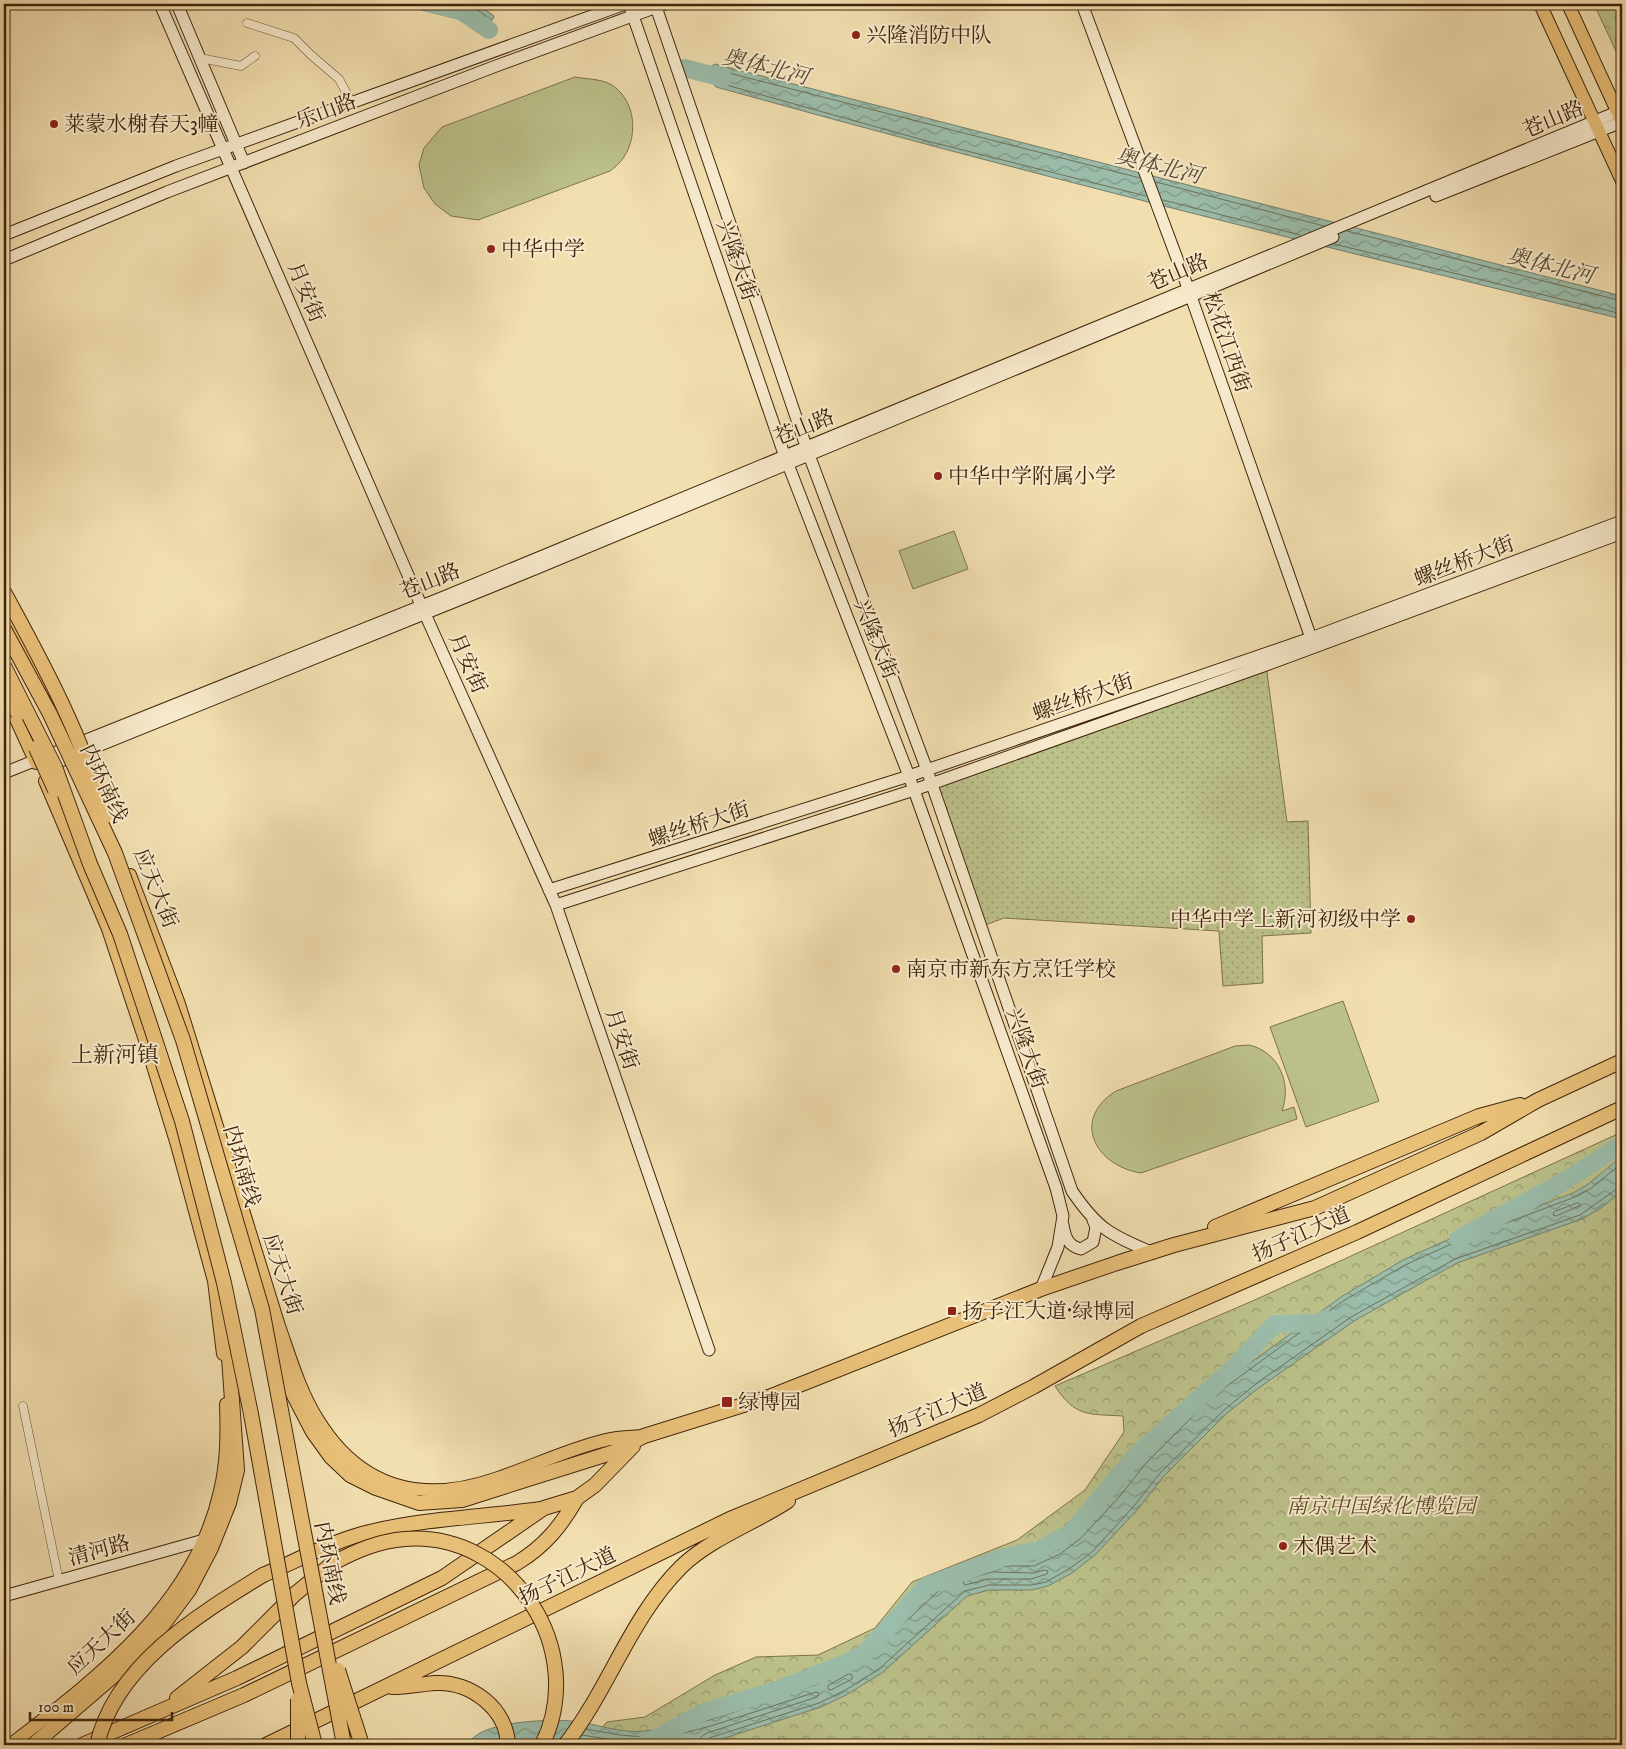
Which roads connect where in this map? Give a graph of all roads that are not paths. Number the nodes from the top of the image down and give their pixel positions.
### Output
1 (160, 4) edge
2 (177, 4) edge
3 (625, 4) edge
4 (1082, 4) edge
5 (1540, 4) edge
6 (1568, 4) edge
7 (659, 5) edge
8 (630, 10) edge
9 (247, 23) dead end
10 (255, 56) dead end
11 (200, 58) junction
12 (352, 103) junction
13 (1621, 119) edge
14 (1597, 127) junction
15 (237, 144) junction
16 (223, 149) junction
17 (244, 163) junction
18 (232, 167) junction
19 (1622, 181) edge
20 (4, 235) edge
21 (4, 260) edge
22 (1189, 292) junction
23 (807, 451) junction
24 (786, 459) junction
25 (1622, 521) edge
26 (1622, 533) edge
27 (4, 592) edge
28 (423, 609) junction
29 (4, 610) edge
30 (4, 629) edge
31 (1310, 638) junction
32 (4, 666) edge
33 (4, 688) edge
34 (4, 692) edge
35 (76, 749) junction
36 (38, 765) junction
37 (927, 770) junction
38 (4, 773) edge
39 (909, 776) junction
40 (931, 784) junction
41 (914, 790) junction
42 (115, 853) junction
43 (90, 864) junction
44 (549, 890) junction
45 (556, 905) junction
46 (1622, 1061) edge
47 (1538, 1100) junction
48 (1622, 1108) edge
49 (1063, 1216) junction
50 (1092, 1218) junction
51 (1174, 1245) junction
52 (1150, 1252) junction
53 (224, 1283) junction
54 (1041, 1289) junction
55 (262, 1309) junction
56 (709, 1350) dead end
57 (22, 1406) dead end
58 (644, 1436) junction
59 (815, 1483) junction
60 (577, 1498) junction
61 (544, 1508) junction
62 (207, 1544) junction
63 (59, 1580) junction
64 (4, 1596) edge
65 (321, 1618) junction
66 (299, 1683) junction
67 (389, 1687) junction
68 (158, 1712) junction
69 (10, 1745) edge
70 (33, 1745) edge
71 (82, 1745) edge
72 (97, 1745) edge
73 (126, 1745) edge
74 (266, 1745) edge
75 (298, 1745) edge
76 (315, 1745) edge
77 (344, 1745) edge
78 (362, 1745) edge
79 (508, 1745) edge
80 (542, 1745) edge
81 (565, 1745) edge

1 - 16 street, 月安街
2 - 11 street
3 - 12 street, 乐山路
4 - 22 street, 松花江西街
5 - 14 main road
6 - 13 main road
7 - 8 street, 乐山路
7 - 23 street, 兴隆大街
8 - 17 street, 乐山路
8 - 24 street, 兴隆大街
9 - 12 street
10 - 11 street
11 - 15 street
12 - 15 street, 乐山路
13 - 14 street, 苍山路
14 - 19 main road
14 - 22 street, 苍山路
15 - 16 street, 乐山路
15 - 17 street
16 - 18 street, 月安街
16 - 20 street, 乐山路
17 - 18 street, 乐山路
18 - 21 street, 乐山路
18 - 28 street, 月安街
22 - 23 street, 苍山路
22 - 31 street, 松花江西街
23 - 24 street, 苍山路
23 - 37 street, 兴隆大街
24 - 28 street, 苍山路
24 - 39 street, 兴隆大街
25 - 31 street, 螺丝桥大街
26 - 40 street, 螺丝桥大街
27 - 42 highway, bridge
28 - 35 street, 苍山路
28 - 44 street, 月安街
29 - 35 main road, 应天大街
30 - 42 highway, 内环南线, bridge
31 - 37 street, 螺丝桥大街
32 - 43 highway, 内环南线, bridge
33 - 43 highway, bridge
34 - 36 main road, 应天大街
35 - 36 street, 苍山路
35 - 58 main road, 应天大街
36 - 38 street, 苍山路
36 - 62 main road, 应天大街
37 - 39 street, 螺丝桥大街
37 - 40 street, 兴隆大街
39 - 41 street, 兴隆大街
39 - 44 street, 螺丝桥大街
40 - 41 street, 螺丝桥大街
40 - 50 street, 兴隆大街
41 - 45 street, 螺丝桥大街
41 - 49 street, 兴隆大街
42 - 55 highway, 内环南线, bridge
43 - 53 highway, 内环南线, bridge
44 - 45 street, 月安街
45 - 56 street, 月安街
46 - 47 highway, 扬子江大道
47 - 51 highway
47 - 51 highway, 扬子江大道
48 - 59 highway, 扬子江大道
49 - 50 street
49 - 54 street, 兴隆大街
50 - 52 street, 兴隆大街
51 - 52 highway, 扬子江大道
52 - 54 highway, 扬子江大道
53 - 62 highway, bridge
53 - 66 highway, 内环南线, bridge
54 - 58 highway, 扬子江大道
55 - 58 highway, 扬子江大道, bridge
55 - 65 highway, 内环南线, bridge
57 - 63 street
58 - 60 highway, 扬子江大道
59 - 67 highway, 扬子江大道
59 - 81 highway
60 - 61 highway, 扬子江大道
60 - 73 highway, 扬子江大道
61 - 68 highway, 扬子江大道
61 - 72 highway, bridge
62 - 63 street, 清河路
62 - 69 main road, 应天大街
62 - 70 highway
63 - 64 street, 清河路
65 - 77 highway, 内环南线, bridge
65 - 78 highway, bridge
66 - 75 highway, bridge
66 - 76 highway, 内环南线, bridge
67 - 74 highway, 扬子江大道
67 - 79 highway
68 - 71 highway, 扬子江大道
68 - 80 highway, bridge

